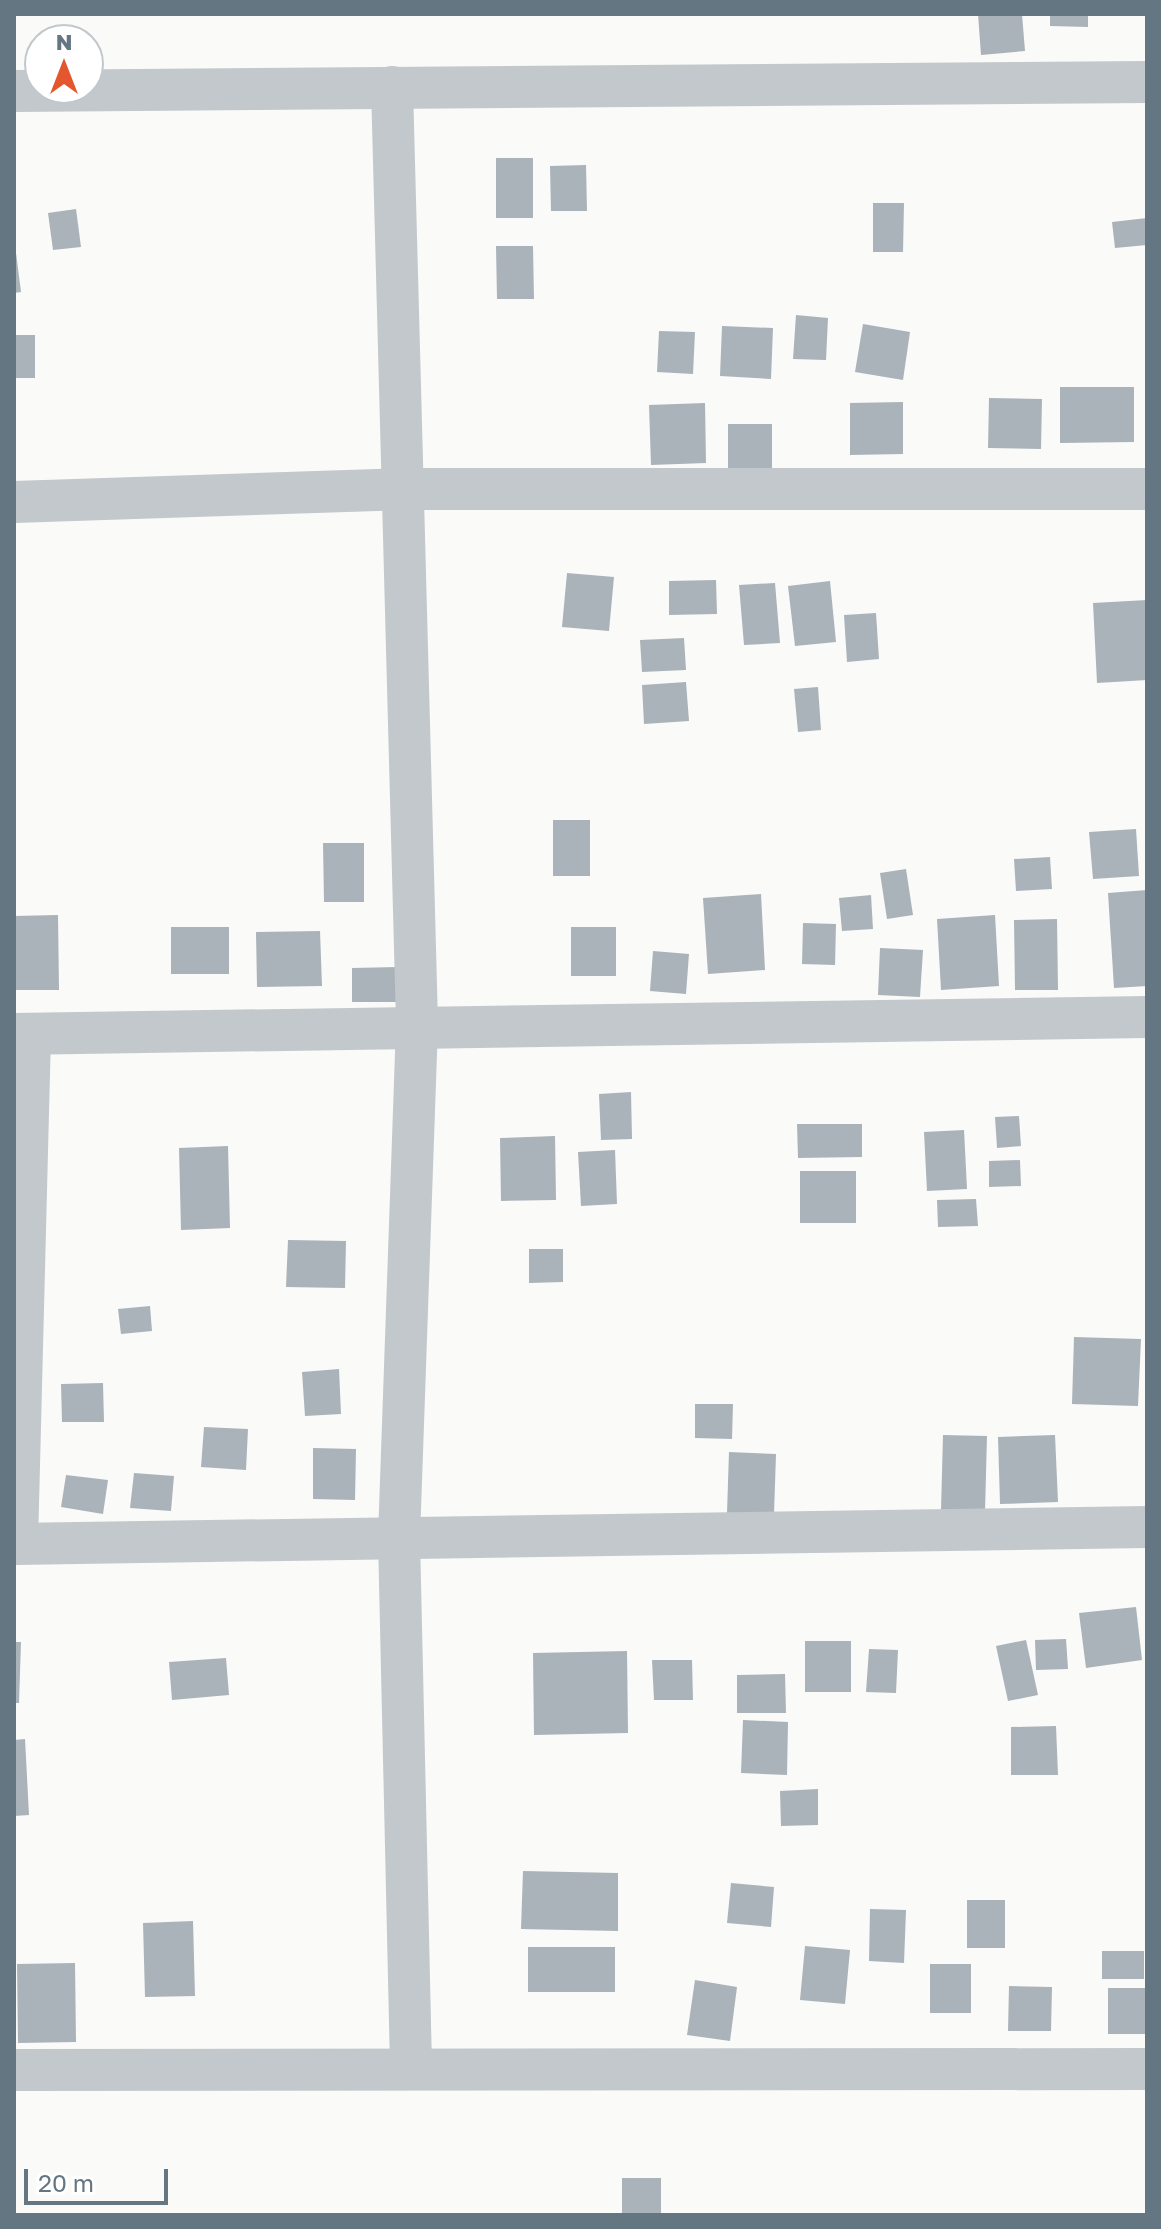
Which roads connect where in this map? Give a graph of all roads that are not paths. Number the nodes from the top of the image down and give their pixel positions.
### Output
1 (1147, 82) edge
2 (392, 87) junction
3 (14, 91) edge
4 (401, 489) junction
5 (1147, 489) edge
6 (14, 502) edge
7 (1147, 1017) edge
8 (417, 1025) junction
9 (22, 1034) edge
10 (1147, 1527) edge
11 (399, 1538) junction
12 (16, 1544) edge
13 (411, 2067) junction
14 (1147, 2069) edge
15 (14, 2070) edge

1 - 2 street
2 - 3 street
2 - 4 street
4 - 5 street
4 - 6 street
4 - 8 street
7 - 8 street
8 - 9 street
8 - 11 street
9 - 12 street
10 - 11 street
11 - 12 street
11 - 13 street
13 - 14 street
13 - 15 street

